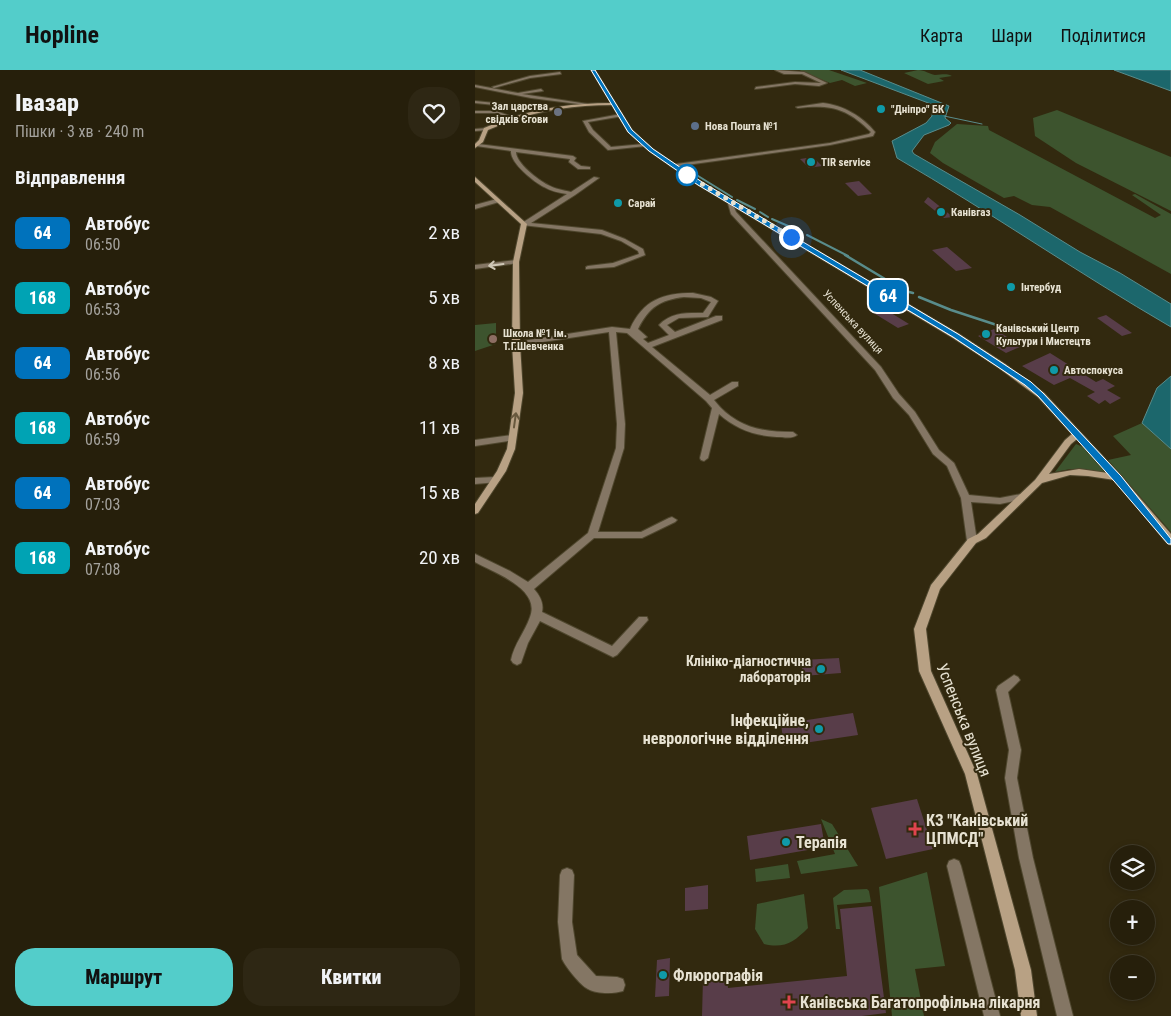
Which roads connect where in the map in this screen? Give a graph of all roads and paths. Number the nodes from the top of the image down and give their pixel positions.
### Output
1 (593, 70) edge
2 (777, 70) edge
3 (797, 71) edge
4 (559, 73) dead end
5 (498, 82) dead end
6 (475, 86) edge
7 (493, 87) junction
8 (756, 88) dead end
9 (541, 90) dead end
10 (517, 94) junction
11 (475, 102) edge
12 (587, 104) junction
13 (614, 104) junction
14 (516, 106) dead end
15 (798, 107) dead end
16 (475, 112) edge
17 (621, 116) junction
18 (511, 117) junction
19 (487, 129) junction
20 (475, 130) edge
21 (644, 145) junction
22 (476, 146) edge
23 (514, 150) junction
24 (672, 165) junction
25 (588, 168) dead end
26 (596, 178) dead end
27 (475, 179) edge
28 (573, 194) junction
29 (497, 201) junction
30 (729, 201) junction
31 (475, 207) edge
32 (524, 224) junction
33 (516, 262) junction
34 (475, 267) edge
35 (588, 268) dead end
36 (705, 315) junction
37 (719, 318) dead end
38 (703, 324) junction
39 (612, 329) junction
40 (674, 335) junction
41 (646, 343) junction
42 (516, 344) junction
43 (735, 384) dead end
44 (709, 399) junction
45 (716, 408) junction
46 (1077, 434) junction
47 (793, 435) dead end
48 (512, 438) junction
49 (475, 443) edge
50 (704, 458) dead end
51 (1118, 478) junction
52 (495, 480) junction
53 (475, 481) edge
54 (1038, 482) junction
55 (1021, 497) junction
56 (966, 498) junction
57 (475, 511) edge
58 (672, 520) dead end
59 (592, 535) junction
60 (1171, 541) edge
61 (972, 542) junction
62 (475, 558) edge
63 (529, 587) junction
64 (537, 615) junction
65 (643, 620) dead end
66 (517, 660) dead end
67 (1014, 680) dead end
68 (954, 866) dead end
69 (567, 875) dead end
70 (617, 985) dead end
71 (992, 1016) edge
72 (1029, 1016) edge
73 (1065, 1016) edge

1 - 13 street
2 - 3 street
3 - 8 street
4 - 7 street
5 - 7 street
6 - 7 street
7 - 10 street
9 - 10 street
10 - 12 street
11 - 14 street
12 - 13 street
12 - 18 street
13 - 17 street
15 - 24 street
16 - 18 street
17 - 21 street
17 - 21 street
18 - 19 street
19 - 20 street
19 - 22 street
21 - 24 street
22 - 23 street
23 - 25 street
23 - 28 street
24 - 30 street
26 - 28 street
27 - 29 street
28 - 32 street
29 - 31 street
29 - 32 street
30 - 46 street
30 - 56 street, Успенська вулиця
32 - 33 street
32 - 35 street
33 -> 34 street
33 - 42 street
36 - 38 street
36 - 40 street
36 - 41 street
37 - 38 street
38 - 40 street
39 - 41 street
39 - 42 street
39 - 59 street
40 - 41 street
41 - 44 street
48 -> 42 street
43 - 44 street
44 - 45 street
45 - 47 street
45 - 50 street
46 - 51 street
46 - 54 street, Успенська вулиця
48 - 49 street
48 - 52 street
51 - 54 street
51 - 60 street
52 - 53 street
52 - 57 street
54 - 55 street, Успенська вулиця
55 - 56 street
55 - 61 street, Успенська вулиця
56 - 61 street, Успенська вулиця
58 - 59 street
59 - 63 street
61 - 72 street, Успенська вулиця
62 - 63 street
63 - 64 street
64 - 65 street
64 - 66 street
67 - 73 street
68 - 71 street
69 - 70 street

